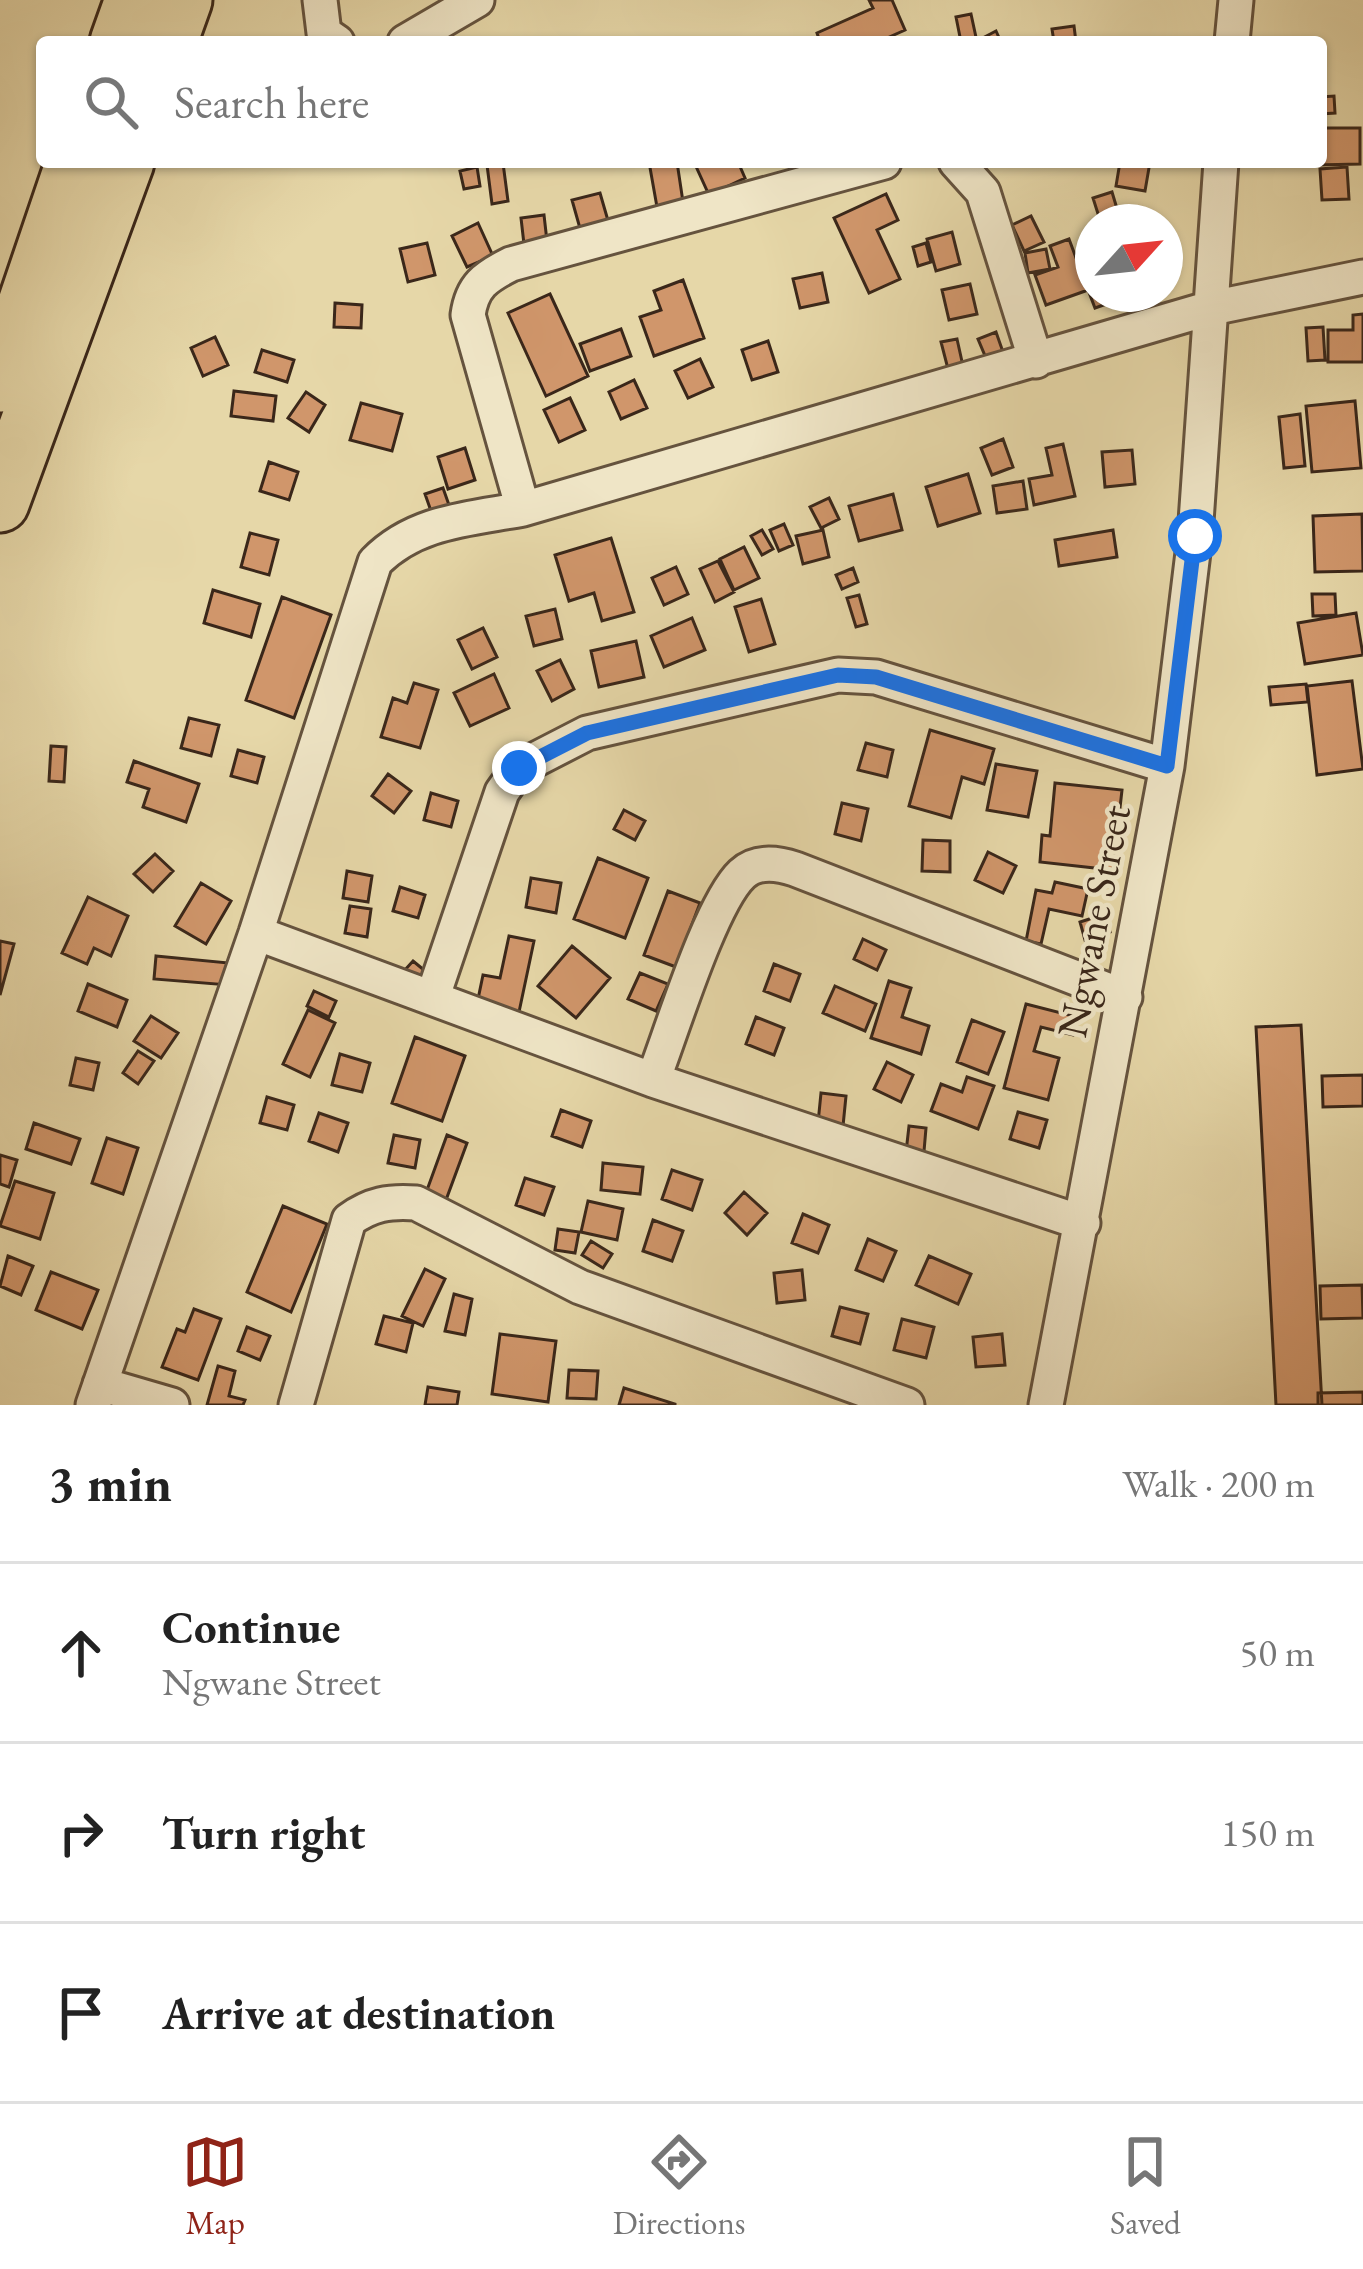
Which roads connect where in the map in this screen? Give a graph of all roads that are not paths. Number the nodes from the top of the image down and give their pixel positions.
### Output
1 (134, 0) edge
2 (183, 0) edge
3 (320, 0) edge
4 (477, 0) edge
5 (1236, 0) edge
6 (120, 36) edge
7 (170, 36) edge
8 (328, 36) edge
9 (415, 36) edge
10 (1233, 36) edge
11 (73, 168) edge
12 (122, 168) edge
13 (862, 168) edge
14 (961, 168) edge
15 (1220, 168) edge
16 (1363, 278) edge
17 (1207, 309) junction
18 (1036, 361) junction
19 (0, 383) edge
20 (0, 503) edge
21 (523, 509) junction
22 (1167, 766) junction
23 (256, 933) junction
24 (433, 996) junction
25 (1125, 997) junction
26 (653, 1080) junction
27 (1083, 1223) junction
28 (96, 1395) edge
29 (850, 1396) edge
30 (172, 1405) edge
31 (296, 1405) edge
32 (907, 1405) edge
33 (1046, 1405) edge

1 - 6 highway
2 - 7 highway
3 - 8 street
4 - 9 street
5 - 10 street
11 - 19 highway
12 - 20 highway
13 - 21 street
14 - 18 street
15 - 17 street, Ngwane Street
16 - 17 street
17 - 18 street
17 - 22 street, Ngwane Street
18 - 21 street
21 - 23 street
22 - 24 street
22 - 25 street, Ngwane Street
23 - 24 street
23 - 28 street
24 - 26 street
25 - 26 street
25 - 27 street, Ngwane Street
26 - 27 street
27 - 33 street, Ngwane Street
28 - 30 street
29 - 31 street
29 - 32 street

